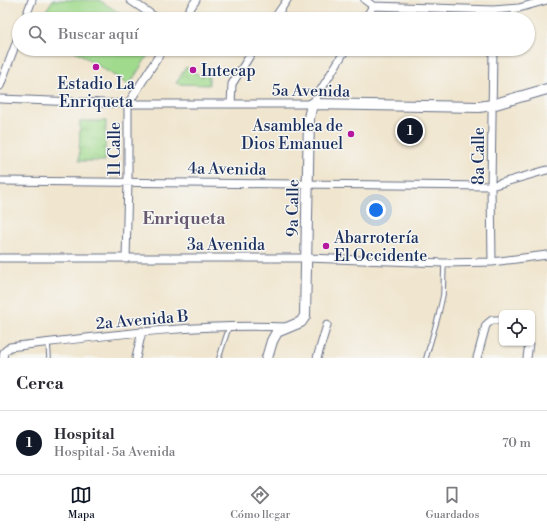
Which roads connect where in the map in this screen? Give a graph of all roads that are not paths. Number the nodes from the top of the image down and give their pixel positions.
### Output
1 (32, 0) edge
2 (130, 0) edge
3 (196, 0) edge
4 (287, 0) edge
5 (365, 0) edge
6 (547, 0) edge
7 (373, 6) junction
8 (493, 10) joint
9 (28, 12) edge
10 (148, 12) edge
11 (188, 12) edge
12 (279, 12) edge
13 (369, 12) edge
14 (12, 54) edge
15 (159, 56) edge
16 (250, 56) edge
17 (342, 56) edge
18 (493, 56) edge
19 (0, 86) edge
20 (547, 89) edge
21 (0, 99) edge
22 (128, 104) junction
23 (231, 104) junction
24 (312, 104) junction
25 (492, 105) junction
26 (547, 170) edge
27 (0, 181) edge
28 (128, 181) junction
29 (308, 183) junction
30 (491, 186) junction
31 (547, 255) edge
32 (0, 258) edge
33 (307, 258) junction
34 (126, 259) junction
35 (492, 262) junction
36 (444, 263) junction
37 (499, 320) edge
38 (327, 325) dead end
39 (229, 326) junction
40 (286, 327) junction
41 (142, 331) junction
42 (48, 342) junction
43 (529, 346) edge
44 (3, 355) edge
45 (49, 358) edge
46 (136, 358) edge
47 (219, 358) edge
48 (267, 358) edge
49 (317, 358) edge
50 (426, 358) edge
51 (477, 358) edge
52 (527, 358) edge

1 - 9 street
2 - 10 street
3 - 11 street
4 - 12 street
5 - 7 street
6 - 8 street
7 - 8 street
7 - 13 street
14 - 19 street
15 - 22 street, 11 Calle
16 - 23 street
17 - 24 street, 9a Calle
18 - 25 street, 8a Calle
20 - 25 main road, 5a Avenida
21 - 22 street, 5a Avenida
22 - 23 street, 5a Avenida
22 - 28 street, 11 Calle
23 - 24 street, 5a Avenida
24 - 25 main road, 5a Avenida
24 - 29 main road, 9a Calle
25 - 30 street, 8a Calle
26 - 30 street, 4a Avenida
27 - 28 street, 4a Avenida
28 - 29 street, 4a Avenida
28 - 34 street, 11 Calle
29 - 30 street, 4a Avenida
29 - 33 main road, 9a Calle
30 - 35 street, 8a Calle
31 - 35 street, 3a Avenida
32 - 34 street, 3a Avenida
33 - 34 street, 3a Avenida
33 - 36 street, 3a Avenida
33 - 40 main road, 9a Calle
35 - 36 street, 3a Avenida
36 - 50 lane
37 - 51 street
38 - 49 street
39 - 40 street, 2a Avenida B
39 - 41 street, 2a Avenida B
39 - 47 lane
40 - 48 main road, 9a Calle
41 - 42 street, 2a Avenida B
41 - 46 street
42 - 44 street, 2a Avenida B
42 - 45 lane
43 - 52 street

